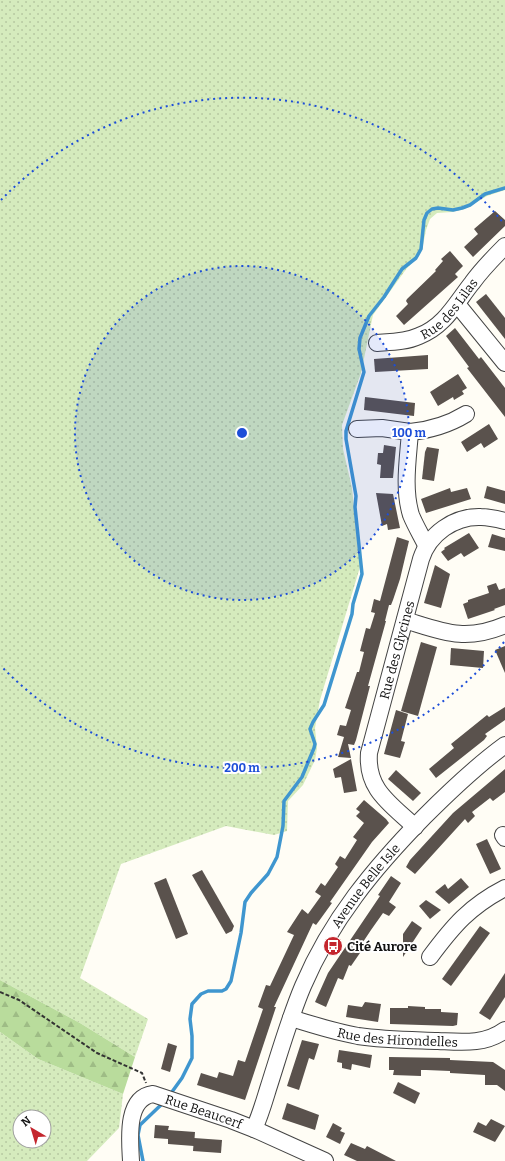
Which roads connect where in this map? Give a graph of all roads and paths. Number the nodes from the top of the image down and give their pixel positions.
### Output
1 (505, 246) edge
2 (457, 304) junction
3 (377, 343) dead end
4 (505, 363) edge
5 (466, 414) dead end
6 (357, 429) dead end
7 (410, 432) junction
8 (505, 521) edge
9 (426, 545) junction
10 (405, 620) junction
11 (505, 625) edge
12 (505, 745) edge
13 (415, 826) junction
14 (505, 888) edge
15 (430, 957) dead end
16 (0, 992) edge
17 (291, 1018) junction
18 (500, 1038) edge
19 (160, 1096) junction
20 (254, 1129) junction
21 (305, 1157) edge
22 (131, 1161) edge
23 (325, 1161) edge

1 - 2 street, Rue des Lilas
2 - 3 street, Rue des Lilas
2 - 4 street
5 - 7 street
6 - 7 street
7 - 9 street
8 - 9 street, Rue des Glycines
9 - 10 street, Rue des Glycines
10 - 11 street
10 - 13 street, Rue des Glycines
12 - 13 street, Avenue Belle Isle
13 - 17 street, Avenue Belle Isle
14 - 15 street
16 - 19 path
17 - 18 street, Rue des Hirondelles
17 - 20 street, Avenue Belle Isle
19 - 20 street, Rue Beaucerf
19 - 22 street, Rue Beaucerf
20 - 21 street, Rue Beaucerf
21 - 23 street, Rue Beaucerf

